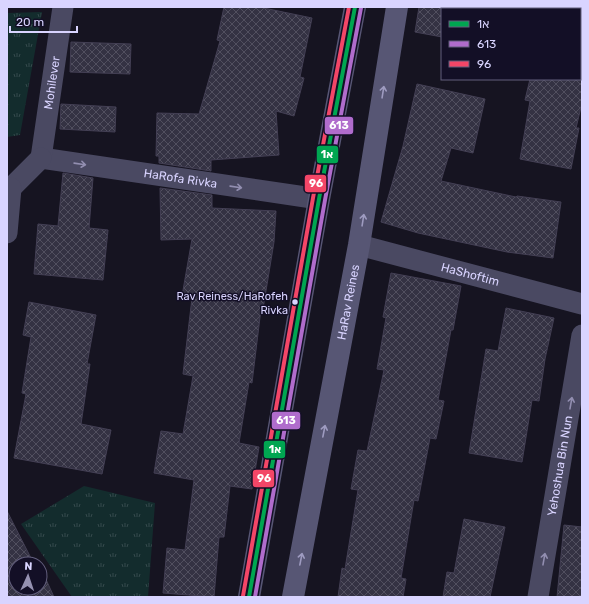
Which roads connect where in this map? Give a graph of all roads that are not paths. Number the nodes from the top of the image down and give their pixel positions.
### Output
1 (63, 7) edge
2 (355, 7) edge
3 (397, 7) edge
4 (41, 158) junction
5 (9, 188) edge
6 (319, 199) junction
7 (7, 233) edge
8 (359, 245) junction
9 (582, 304) edge
10 (582, 335) edge
11 (249, 597) edge
12 (294, 597) edge
13 (538, 597) edge

1 - 4 street, Mohilever
2 - 6 main road
8 -> 3 main road, HaRav Reines
4 - 5 street
4 -> 6 street, HaRofa Rivka
5 - 7 street
6 - 11 main road
8 - 9 street, HaShoftim
12 -> 8 main road, HaRav Reines
13 -> 10 street, Yehoshua Bin Nun

